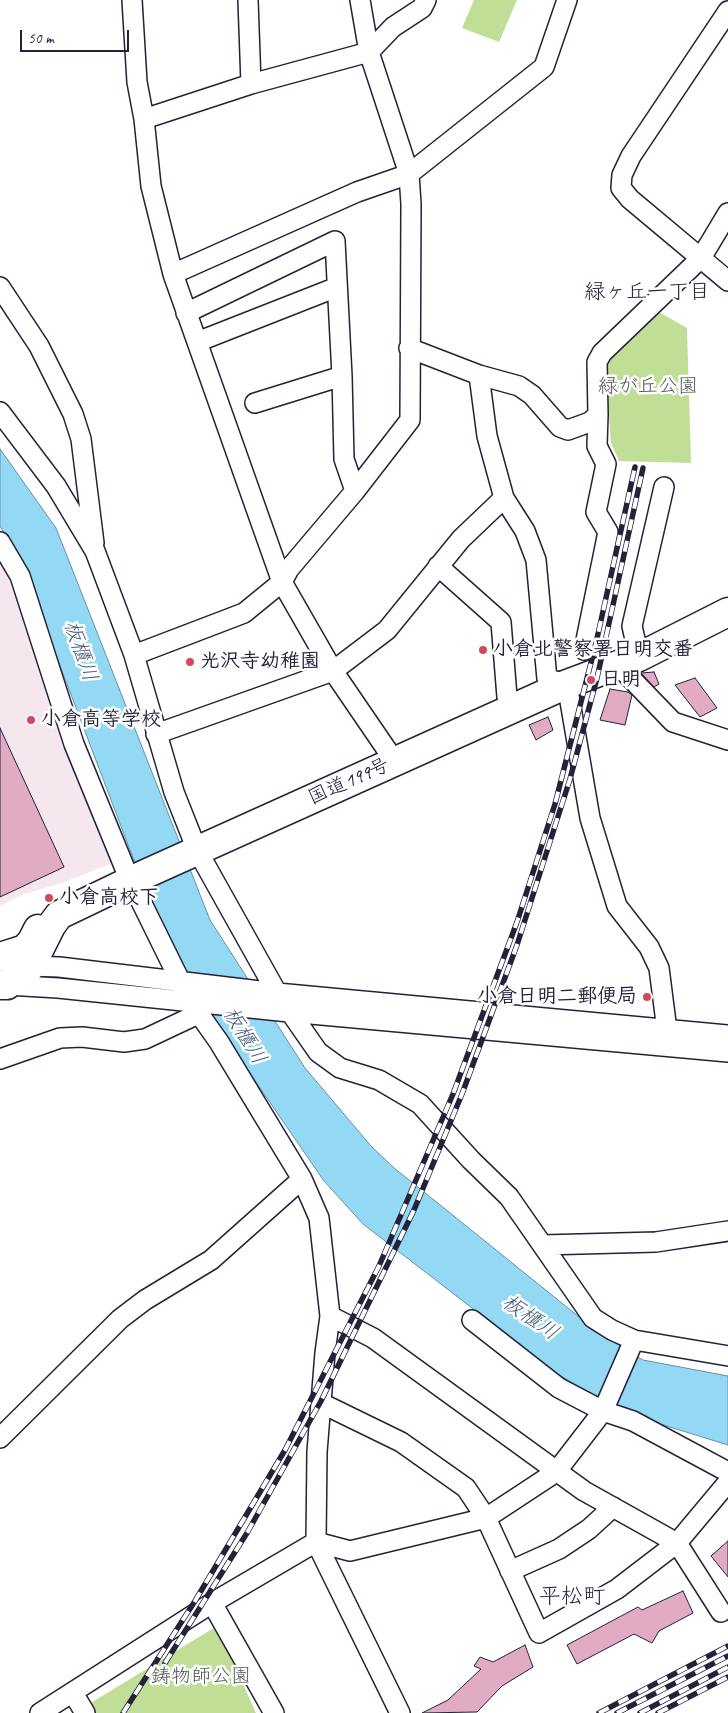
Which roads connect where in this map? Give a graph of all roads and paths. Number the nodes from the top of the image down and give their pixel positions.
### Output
1 (132, 0) edge
2 (248, 0) edge
3 (360, 0) edge
4 (426, 0) edge
5 (567, 0) edge
6 (728, 11) edge
7 (370, 52) junction
8 (251, 84) junction
9 (144, 119) junction
10 (409, 174) junction
11 (728, 213) edge
12 (701, 258) junction
13 (173, 274) junction
14 (728, 281) edge
15 (0, 287) edge
16 (337, 287) junction
17 (186, 313) junction
18 (197, 342) junction
19 (409, 348) junction
20 (479, 375) junction
21 (342, 376) junction
22 (255, 403) dead end
23 (0, 412) edge
24 (598, 415) junction
25 (664, 488) dead end
26 (355, 491) junction
27 (504, 498) junction
28 (0, 542) edge
29 (95, 551) junction
30 (438, 566) junction
31 (282, 582) junction
32 (728, 598) edge
33 (728, 612) edge
34 (584, 650) dead end
35 (631, 654) junction
36 (134, 655) junction
37 (333, 671) junction
38 (557, 682) junction
39 (506, 697) junction
40 (156, 734) junction
41 (728, 740) edge
42 (387, 750) junction
43 (192, 847) junction
44 (132, 874) junction
45 (36, 949) junction
46 (0, 957) edge
47 (2, 979) edge
48 (184, 981) junction
49 (58, 988) junction
50 (276, 1002) junction
51 (196, 1005) junction
52 (728, 1035) edge
53 (668, 1038) junction
54 (728, 1052) edge
55 (0, 1059) edge
56 (302, 1179) junction
57 (728, 1231) edge
58 (543, 1245) junction
59 (330, 1316) junction
60 (472, 1320) dead end
61 (631, 1345) junction
62 (728, 1356) edge
63 (321, 1403) junction
64 (603, 1409) junction
65 (0, 1438) edge
66 (556, 1472) junction
67 (728, 1472) edge
68 (728, 1482) edge
69 (613, 1507) junction
70 (486, 1518) junction
71 (316, 1542) junction
72 (677, 1543) junction
73 (510, 1571) junction
74 (212, 1603) junction
75 (721, 1612) dead end
76 (73, 1693) junction
77 (40, 1713) edge
78 (85, 1713) edge
79 (274, 1713) edge
80 (400, 1713) edge

1 - 9 street
2 - 8 street
3 - 7 street
4 - 7 street
5 - 10 street
6 - 12 street
7 - 8 street
7 - 10 street
8 - 9 street
9 - 13 street
10 - 13 street
10 - 19 street
11 - 12 street
12 - 14 street
12 - 24 street
13 - 17 street
15 - 29 street
16 - 17 street
16 - 18 street
16 - 21 street
17 - 18 street
18 - 31 street
19 - 20 street
19 - 26 street
20 - 24 street
20 - 27 street
21 - 22 street
21 - 26 street
23 - 29 street
24 - 34 street
25 - 35 street
26 - 31 street
27 - 30 street
27 - 38 street
28 - 44 street
29 - 36 street
30 - 37 street
30 - 39 street
31 - 36 street
31 - 37 street
32 - 35 highway, 国道199号
33 - 35 highway, 国道199号
35 - 38 highway, 国道199号
35 - 41 street
36 - 40 street
37 - 40 street
37 - 42 street
38 - 39 highway, 国道199号
38 - 43 highway, 国道199号
38 - 53 street
39 - 42 highway, 国道199号
40 - 43 street
42 - 43 highway, 国道199号
43 - 44 highway, 国道199号
43 - 50 street
44 - 45 highway, 国道199号
44 - 48 street
45 - 46 highway, 国道199号
45 - 47 highway, 国道199号
45 - 48 street
45 - 49 street
47 - 49 street
48 - 50 street
48 - 51 street
49 - 51 street
50 - 51 street
50 - 53 street
50 - 58 street
51 - 55 street
51 - 56 street
52 - 53 street
53 - 54 street
56 - 59 street
56 - 65 street
57 - 58 street
58 - 61 street
59 - 63 street
59 - 66 street
60 - 64 street
61 - 62 street
61 - 64 street
63 - 70 street
63 - 71 street
64 - 66 street
64 - 67 street
66 - 69 street
66 - 70 street
68 - 72 street
69 - 72 street
69 - 73 street
70 - 71 street
70 - 73 street
71 - 74 street
71 - 80 street
72 - 73 street
72 - 75 street
74 - 76 street
74 - 79 street
76 - 77 street
76 - 78 street

